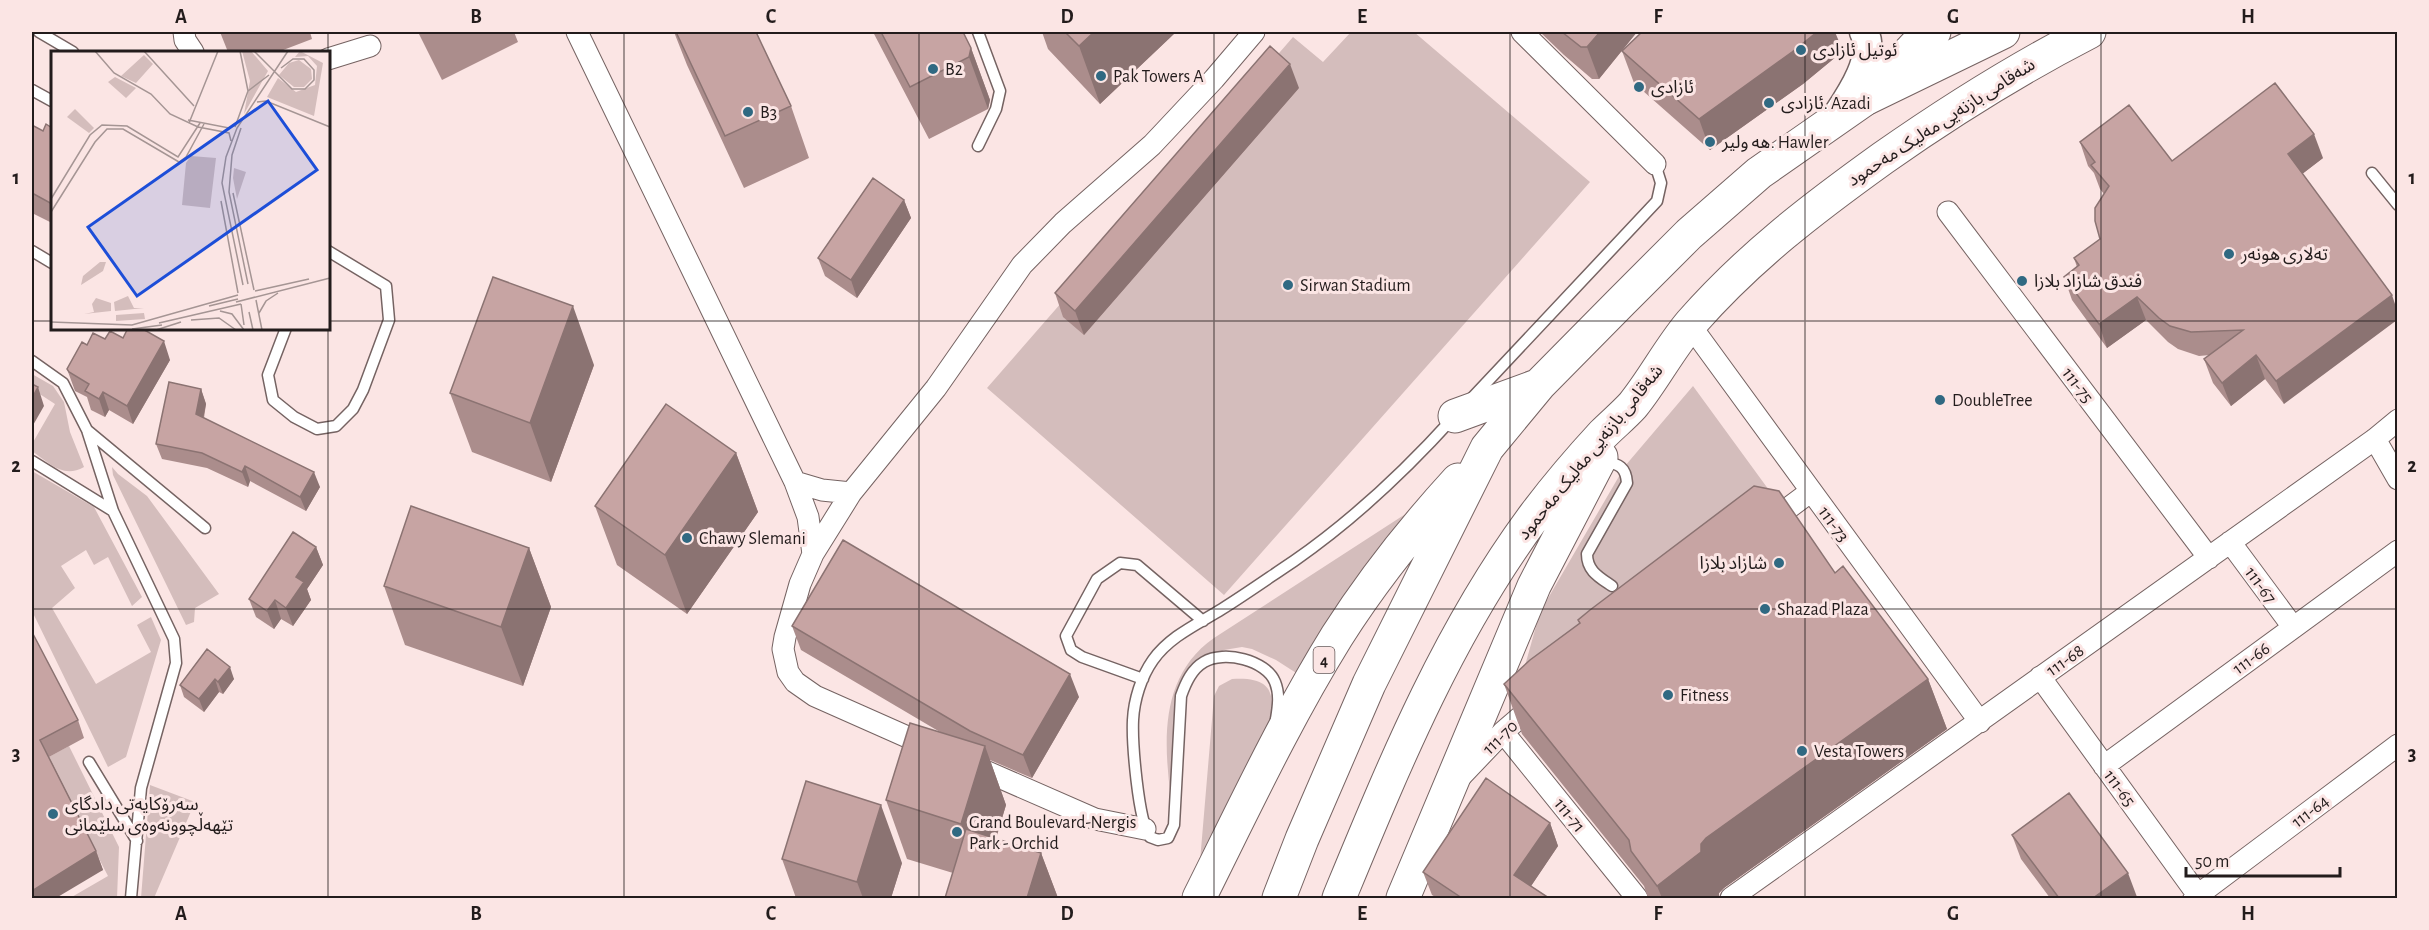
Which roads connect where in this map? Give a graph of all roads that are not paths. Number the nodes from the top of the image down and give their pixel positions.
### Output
1 (39, 32) edge
2 (184, 32) edge
3 (577, 32) edge
4 (978, 32) edge
5 (1254, 32) edge
6 (1522, 32) edge
7 (1864, 32) edge
8 (1934, 32) edge
9 (2003, 32) edge
10 (2089, 32) edge
11 (370, 46) dead end
12 (71, 51) edge
13 (192, 51) edge
14 (330, 58) edge
15 (32, 90) edge
16 (1865, 99) junction
17 (51, 100) edge
18 (1836, 118) junction
19 (978, 146) dead end
20 (1655, 165) joint
21 (2372, 173) dead end
22 (2397, 205) edge
23 (1948, 212) dead end
24 (32, 251) edge
25 (330, 252) edge
26 (51, 262) edge
27 (1690, 325) junction
28 (285, 330) edge
29 (32, 361) edge
30 (1539, 386) junction
31 (1632, 406) junction
32 (1455, 416) junction
33 (2397, 420) edge
34 (87, 430) junction
35 (2375, 439) junction
36 (1487, 448) junction
37 (1599, 459) junction
38 (32, 461) edge
39 (2397, 479) edge
40 (795, 482) junction
41 (1810, 492) junction
42 (851, 493) junction
43 (113, 511) junction
44 (206, 528) dead end
45 (1753, 535) edge
46 (2230, 542) junction
47 (2397, 551) edge
48 (813, 554) junction
49 (2208, 558) junction
50 (1612, 586) dead end
51 (1203, 621) junction
52 (2293, 627) junction
53 (2040, 677) junction
54 (1143, 679) junction
55 (1557, 687) edge
56 (1980, 722) junction
57 (1503, 732) junction
58 (2397, 745) edge
59 (1270, 756) junction
60 (89, 762) dead end
61 (2104, 766) junction
62 (1449, 788) junction
63 (1145, 829) junction
64 (137, 842) junction
65 (131, 898) edge
66 (1199, 898) edge
67 (1279, 898) edge
68 (1340, 898) edge
69 (1403, 898) edge
70 (1637, 898) edge
71 (1731, 898) edge
72 (2198, 898) edge

1 - 12 lane
2 - 13 street
3 - 40 street
4 - 19 lane
5 - 42 street
6 - 20 street
7 - 18 street
8 - 16 main road
9 - 16 main road
10 - 27 main road, شەقامی بازنەیی مەلیک مەحمود
11 - 14 street
15 - 17 lane
16 - 18 main road
18 - 30 main road
20 - 32 lane
21 - 22 lane
23 - 49 street, 111-75
24 - 26 lane
25 - 28 lane
27 - 31 main road, شەقامی بازنەیی مەلیک مەحمود
27 - 41 street, 111-73
29 - 34 lane
30 - 32 main road
30 - 36 main road
31 - 37 main road
31 - 68 main road, شەقامی بازنەیی مەلیک مەحمود
32 - 51 lane
33 - 35 street, 111-68
34 - 43 lane
34 - 44 lane
35 - 39 street
35 - 46 street, 111-68
36 - 59 main road, 4
36 - 67 main road
37 - 50 lane
37 - 62 main road
38 - 43 lane
40 - 42 street
40 - 48 street
41 - 45 street
41 - 56 street, 111-73
42 - 48 street
43 - 64 lane
46 - 49 street, 111-68
46 - 52 street, 111-67
47 - 52 street, 111-66
48 - 63 street
49 - 53 street, 111-68
51 - 54 lane
51 - 54 lane
52 - 61 street, 111-66
53 - 56 street, 111-68
53 - 61 street, 111-65
54 - 63 lane
55 - 57 street, 111-70
56 - 71 street, 111-68
57 - 62 street, 111-70
57 - 70 street, 111-71
58 - 72 street, 111-64
59 - 63 lane
59 - 66 main road, 4
60 - 64 lane
61 - 72 street, 111-65
62 - 69 main road
64 - 65 lane

